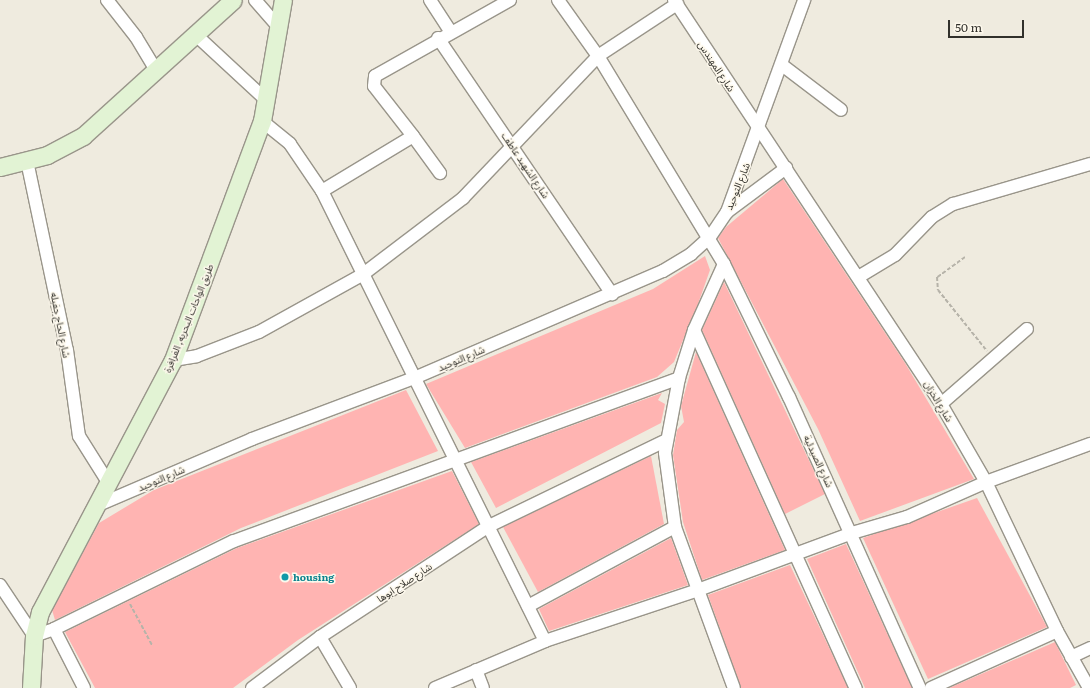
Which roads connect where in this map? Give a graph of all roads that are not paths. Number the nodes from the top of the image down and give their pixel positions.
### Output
1 (107, 0) edge
2 (233, 0) edge
3 (255, 0) edge
4 (283, 0) edge
5 (430, 0) edge
6 (510, 0) edge
7 (558, 0) edge
8 (804, 0) edge
9 (675, 2) edge
10 (278, 26) junction
11 (451, 32) junction
12 (197, 36) junction
13 (438, 38) junction
14 (598, 56) junction
15 (782, 65) junction
16 (155, 69) junction
17 (266, 100) junction
18 (841, 110) dead end
19 (262, 121) junction
20 (759, 132) junction
21 (412, 136) junction
22 (512, 143) junction
23 (27, 161) junction
24 (1090, 164) edge
25 (0, 167) edge
26 (786, 168) junction
27 (440, 174) dead end
28 (322, 191) junction
29 (727, 212) junction
30 (710, 237) junction
31 (724, 264) junction
32 (362, 275) junction
33 (860, 276) junction
34 (612, 294) junction
35 (1027, 329) dead end
36 (694, 330) junction
37 (173, 360) junction
38 (679, 378) junction
39 (412, 379) junction
40 (941, 404) junction
41 (665, 441) junction
42 (1090, 444) edge
43 (456, 458) junction
44 (108, 482) junction
45 (986, 482) junction
46 (96, 506) junction
47 (489, 526) junction
48 (675, 527) junction
49 (852, 533) junction
50 (795, 554) junction
51 (0, 585) edge
52 (698, 590) junction
53 (528, 606) junction
54 (54, 629) junction
55 (1057, 631) junction
56 (34, 636) junction
57 (320, 637) junction
58 (545, 640) junction
59 (1090, 648) edge
60 (1071, 657) junction
61 (476, 670) junction
62 (31, 688) edge
63 (84, 688) edge
64 (252, 688) edge
65 (350, 688) edge
66 (435, 688) edge
67 (483, 688) edge
68 (734, 688) edge
69 (856, 688) edge
70 (920, 688) edge
71 (931, 688) edge
72 (1089, 688) edge

1 - 16 street
2 - 12 main road
3 - 10 street
4 - 10 main road, طريق الواحات البحريه, الفرافرة
5 - 11 street
6 - 11 street
7 - 14 street, شارع الصيدلية
8 - 15 street, شارع التوحيد
9 - 14 street
9 - 20 street, شارع المهندس
10 - 17 main road, طريق الواحات البحريه, الفرافرة
11 - 13 street
12 - 16 main road
12 - 17 street
13 - 21 street
13 - 22 street, شارع الشهيد عاطف
14 - 22 street
14 - 30 street, شارع الصيدلية
15 - 18 street
15 - 20 street, شارع التوحيد
16 - 23 main road
17 - 19 main road, طريق الواحات البحريه, الفرافرة
19 - 28 street
19 - 37 main road, طريق الواحات البحريه, الفرافرة
20 - 26 street, شارع الخزان
20 - 29 street, شارع التوحيد
21 - 27 street
21 - 28 street
22 - 32 street
22 - 34 street, شارع الشهيد عاطف
23 - 25 main road
23 - 44 street, شارع الحاج جفيله
24 - 33 street
26 - 29 street
26 - 33 street, شارع الخزان
28 - 32 street
29 - 30 street, شارع التوحيد
30 - 31 street, شارع الصيدلية
30 - 34 street, شارع التوحيد
31 - 36 street
31 - 49 street, شارع الصيدلية
32 - 37 street
32 - 39 street
33 - 40 street, شارع الخزان
34 - 39 street, شارع التوحيد
35 - 40 street
36 - 38 street
36 - 50 street
37 - 44 main road, طريق الواحات البحريه, الفرافرة
38 - 41 street
38 - 43 street
39 - 43 street
39 - 46 street, شارع التوحيد
40 - 45 street, شارع الخزان
41 - 47 street, شارع صلاح ابوها
41 - 48 street
42 - 45 street
43 - 47 street
43 - 54 street
44 - 46 main road, طريق الواحات البحريه, الفرافرة
45 - 49 street
45 - 55 street, شارع الخزان
46 - 56 main road, طريق الواحات البحريه, الفرافرة
47 - 53 street
47 - 57 street, شارع صلاح ابوها
48 - 52 street
48 - 53 street
49 - 50 street
49 - 70 street, شارع الصيدلية
50 - 52 street
50 - 69 street
51 - 56 street
52 - 58 street
52 - 68 street
53 - 58 street
54 - 56 street
54 - 63 street
55 - 60 street, شارع الخزان
55 - 71 street
56 - 62 main road, طريق الواحات البحريه, الفرافرة
57 - 64 street, شارع صلاح ابوها
57 - 65 street
58 - 61 street
59 - 60 street
60 - 72 street, شارع الخزان
61 - 66 street
61 - 67 street

